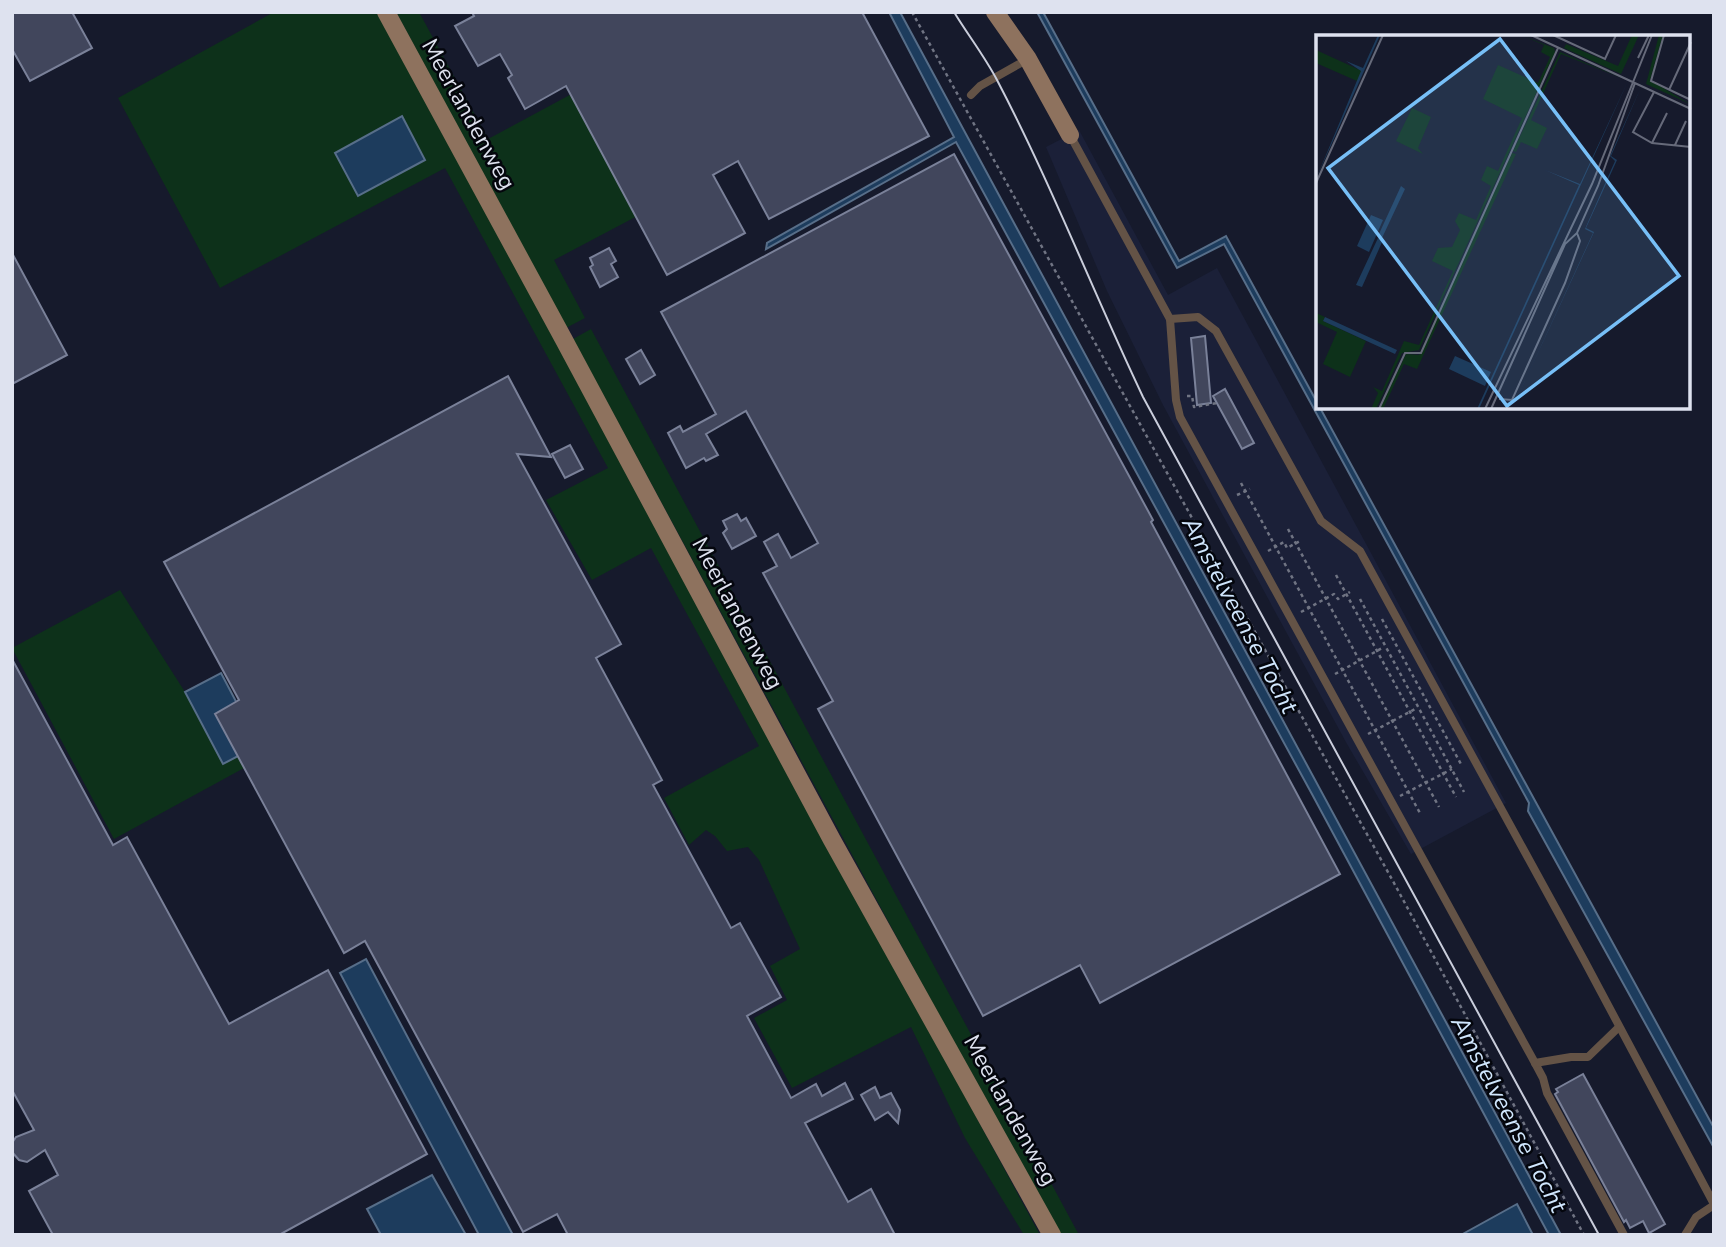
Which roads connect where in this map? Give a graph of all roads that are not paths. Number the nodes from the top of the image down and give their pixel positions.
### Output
1 (386, 12) edge
2 (995, 12) edge
3 (1028, 59) junction
4 (971, 95) dead end
5 (1070, 135) joint
6 (1170, 319) junction
7 (1619, 1027) junction
8 (1535, 1063) junction
9 (1714, 1204) edge
10 (1052, 1235) edge
11 (1624, 1235) edge
12 (1685, 1235) edge

1 - 10 street, Meerlandenweg
2 - 3 street
3 - 4 lane
3 - 5 street
5 - 6 lane
6 - 7 lane
6 - 8 lane
7 - 8 lane
7 - 9 lane
8 - 11 lane
9 - 12 lane

